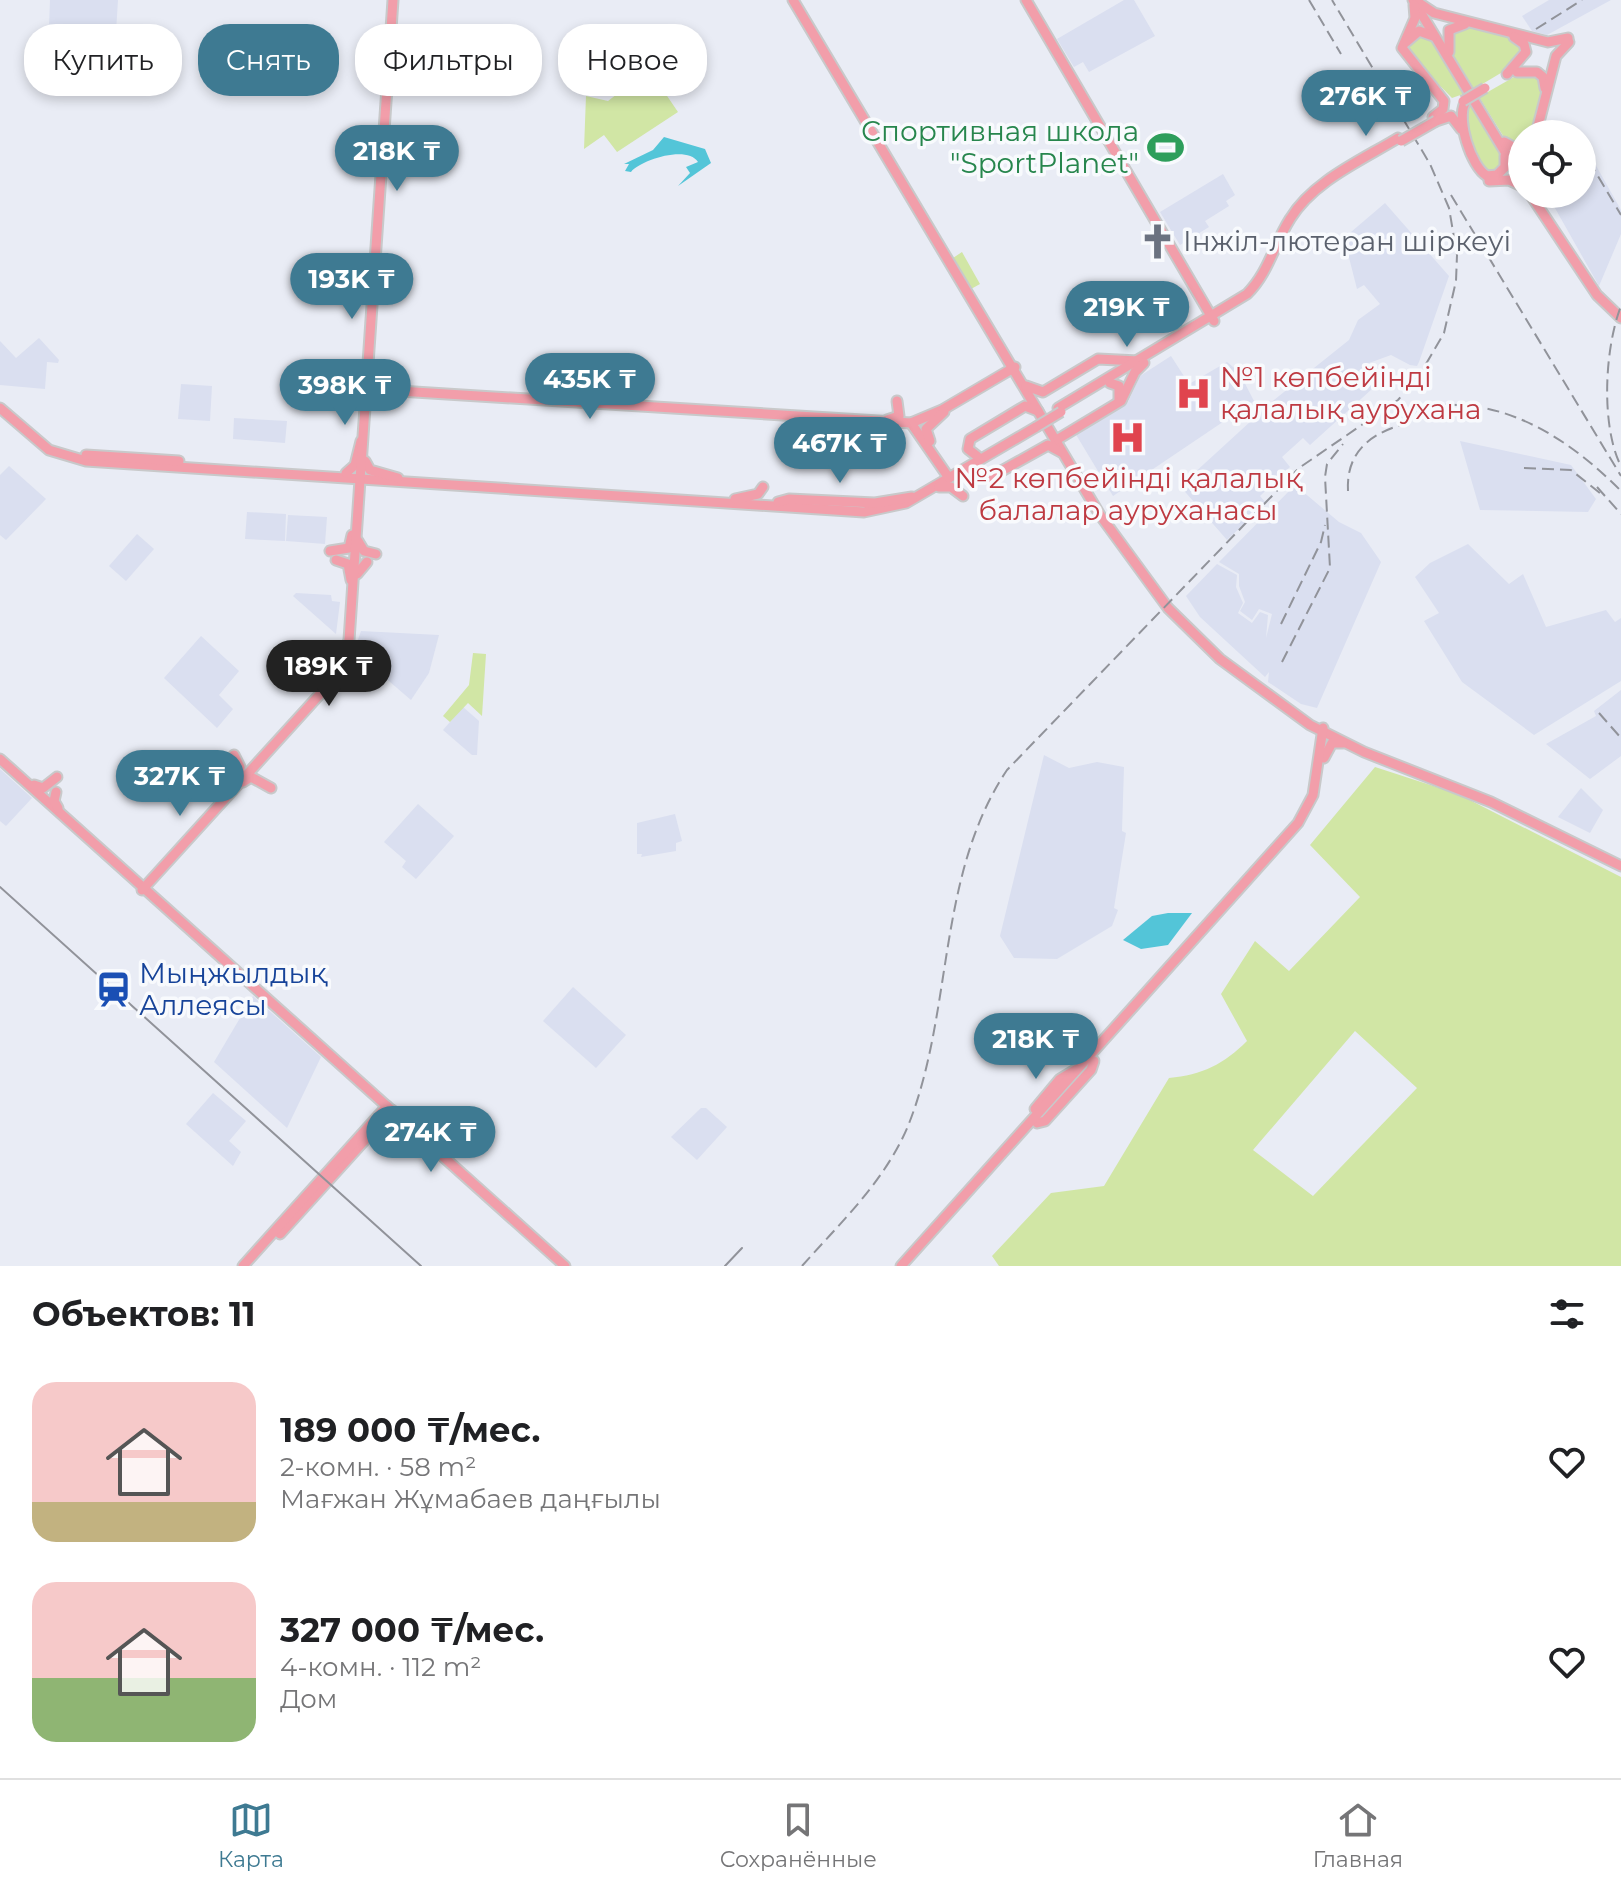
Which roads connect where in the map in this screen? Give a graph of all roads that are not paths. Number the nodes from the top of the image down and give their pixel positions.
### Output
1 (392, 0) edge
2 (793, 0) edge
3 (1028, 0) edge
4 (1416, 3) edge
5 (1437, 40) junction
6 (1449, 52) junction
7 (1486, 89) dead end
8 (1464, 102) junction
9 (1435, 119) junction
10 (1537, 120) edge
11 (1538, 120) edge
12 (1501, 142) junction
13 (1508, 145) edge
14 (1508, 152) edge
15 (1508, 156) edge
16 (1508, 181) edge
17 (1324, 187) junction
18 (1542, 208) edge
19 (375, 231) junction
20 (369, 241) dead end
21 (1621, 316) edge
22 (1214, 319) junction
23 (377, 328) dead end
24 (370, 338) junction
25 (1002, 351) junction
26 (1141, 362) junction
27 (1014, 368) junction
28 (1112, 380) junction
29 (989, 383) junction
30 (1025, 386) junction
31 (401, 387) dead end
32 (414, 388) dead end
33 (367, 389) junction
34 (391, 391) junction
35 (425, 394) junction
36 (0, 401) edge
37 (897, 401) dead end
38 (949, 406) junction
39 (0, 408) edge
40 (1040, 411) junction
41 (866, 422) junction
42 (913, 423) junction
43 (1047, 426) junction
44 (1057, 438) junction
45 (362, 445) junction
46 (935, 451) junction
47 (1064, 455) junction
48 (980, 457) junction
49 (346, 473) junction
50 (359, 474) junction
51 (953, 475) junction
52 (398, 478) junction
53 (763, 487) dead end
54 (929, 490) junction
55 (963, 496) dead end
56 (735, 501) junction
57 (769, 507) junction
58 (1101, 514) junction
59 (355, 524) junction
60 (357, 540) junction
61 (376, 554) dead end
62 (367, 562) dead end
63 (353, 579) junction
64 (1296, 715) junction
65 (1324, 731) junction
66 (1343, 743) junction
67 (234, 755) dead end
68 (1322, 756) junction
69 (0, 761) edge
70 (57, 777) dead end
71 (23, 779) junction
72 (236, 784) junction
73 (271, 788) dead end
74 (56, 792) dead end
75 (68, 819) junction
76 (1621, 865) edge
77 (127, 873) junction
78 (155, 874) junction
79 (142, 888) junction
80 (156, 899) junction
81 (388, 1110) junction
82 (1032, 1124) junction
83 (243, 1266) edge
84 (251, 1266) edge
85 (558, 1266) edge
86 (565, 1266) edge
87 (901, 1266) edge
88 (909, 1266) edge

1 - 19 main road
1 - 24 main road
2 - 25 main road
2 - 27 main road
3 - 22 main road
4 - 5 main road
4 - 6 main road
4 - 9 main road
4 - 11 main road
5 - 8 main road
5 - 12 main road
6 - 10 main road
6 - 12 main road
7 - 8 main road, bridge
8 - 9 main road
8 - 12 main road
9 - 16 main road
9 - 17 main road, bridge
12 - 13 main road
12 - 14 main road
12 - 15 main road
17 - 22 main road
17 - 22 main road
18 - 21 main road
19 - 20 main road
19 - 45 main road
22 - 26 main road
23 - 24 main road
24 - 33 main road
25 - 27 main road
25 - 29 main road
26 - 28 main road
26 - 30 main road
26 - 44 main road
27 - 29 main road
27 - 30 main road
28 - 40 main road
28 - 44 main road
28 - 48 main road, bridge
29 - 30 main road
29 - 38 main road
30 - 40 main road
31 - 34 main road
32 - 35 main road
33 - 34 main road
33 - 45 main road
34 - 35 main road
35 - 41 main road
36 - 49 main road
37 - 41 main road
38 - 42 main road
38 - 46 main road
39 - 50 main road
40 - 43 main road
40 - 44 main road
40 - 48 main road
41 - 42 main road
42 - 46 main road
42 - 51 main road
43 - 47 main road
43 - 48 main road
44 - 58 main road
45 - 49 main road
45 - 50 main road
45 - 52 main road
46 - 51 main road
47 - 51 main road
47 - 58 main road
48 - 51 main road
49 - 50 main road
50 - 52 main road
50 - 56 main road
50 - 59 main road
50 - 60 main road
51 - 54 main road
51 - 57 main road
52 - 56 main road
53 - 56 main road
54 - 55 main road
54 - 57 main road
56 - 57 main road
58 - 64 main road
58 - 65 main road
59 - 63 main road
59 - 63 main road
60 - 61 main road
60 - 63 main road
62 - 63 main road
63 - 72 main road
64 - 65 main road
64 - 68 main road
65 - 66 main road
65 - 68 main road
65 - 76 main road
66 - 68 main road
66 - 76 main road
67 - 72 main road
68 - 82 main road
68 - 82 main road
69 - 71 main road
69 - 79 main road
70 - 71 main road
71 - 75 main road
72 - 73 main road
72 - 78 main road
74 - 75 main road
75 - 77 main road
77 - 78 main road
77 - 79 main road
78 - 79 main road
78 - 80 main road
79 - 80 main road
79 - 81 main road
80 - 81 main road
81 - 83 main road
81 - 84 main road
81 - 85 main road
81 - 86 main road
82 - 87 main road
82 - 88 main road

